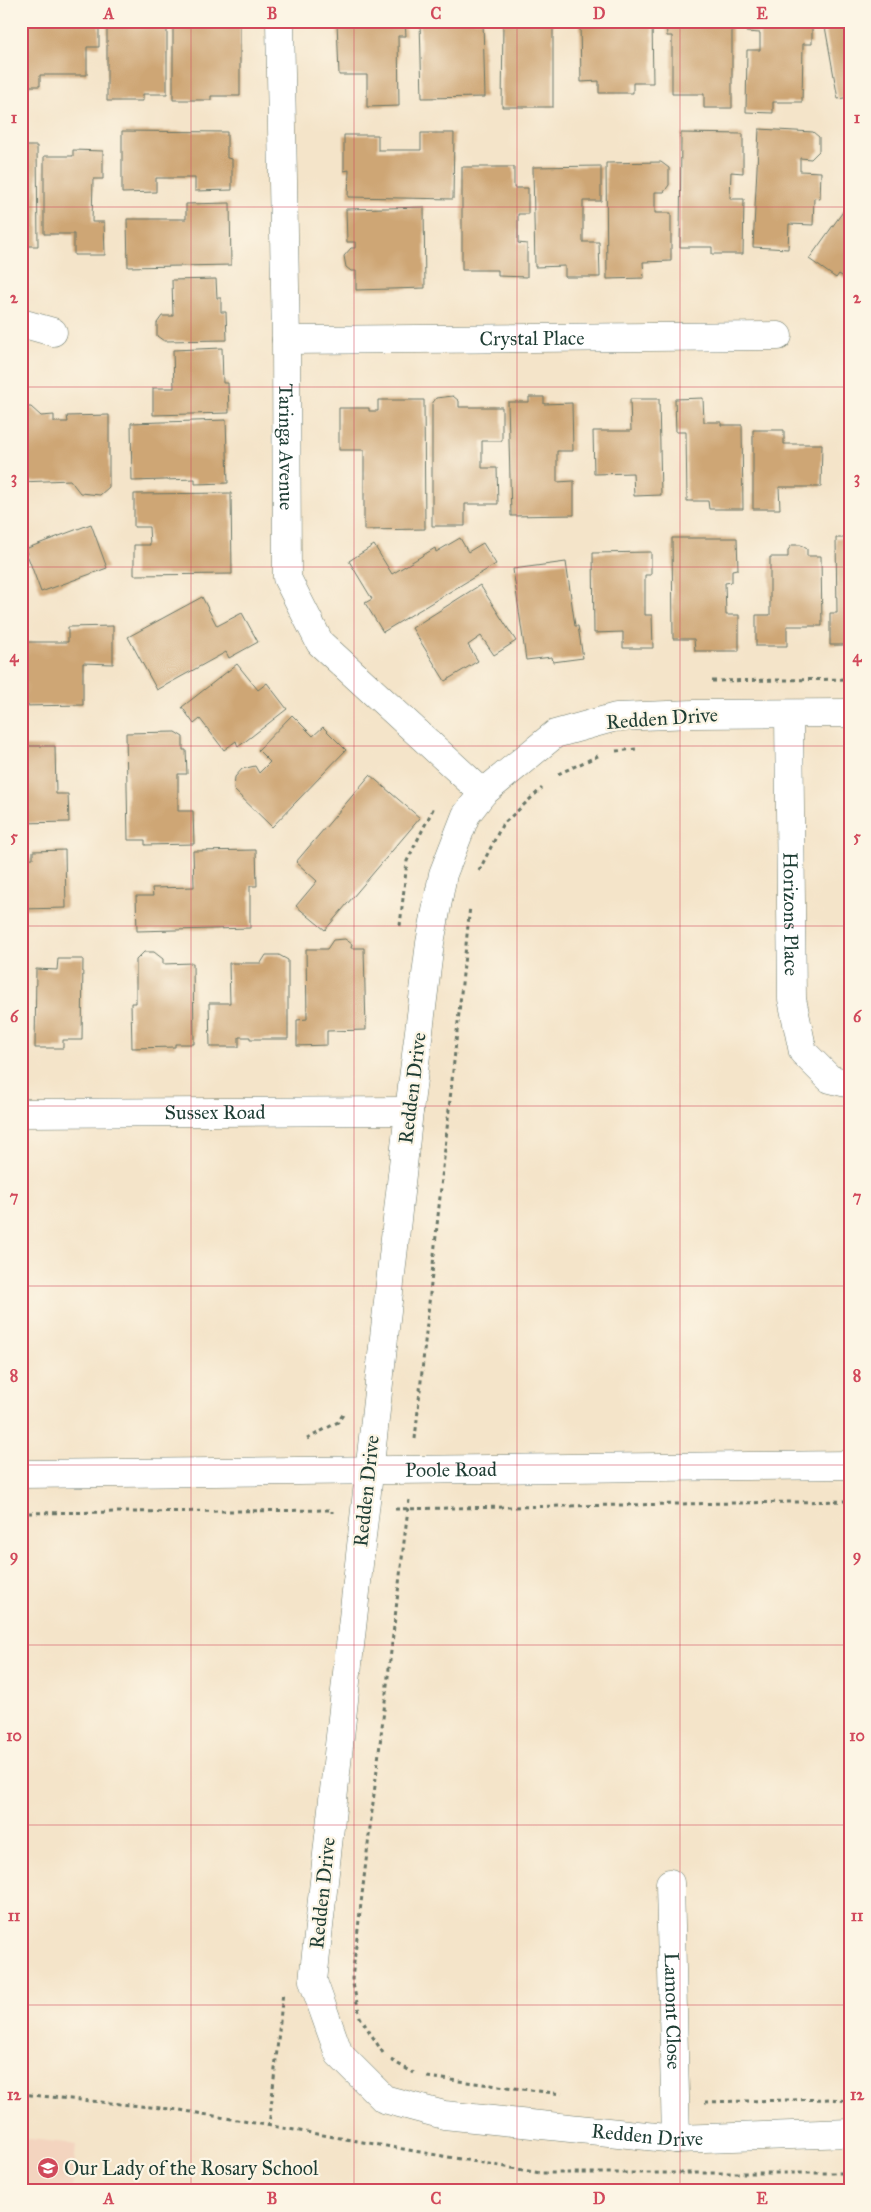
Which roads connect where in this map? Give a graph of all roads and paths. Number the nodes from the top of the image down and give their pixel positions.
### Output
1 (280, 21) edge
2 (21, 323) edge
3 (53, 332) dead end
4 (778, 336) dead end
5 (286, 340) junction
6 (850, 679) edge
7 (703, 681) dead end
8 (850, 713) edge
9 (789, 715) junction
10 (640, 749) dead end
11 (610, 751) dead end
12 (601, 755) dead end
13 (460, 772) junction
14 (555, 775) dead end
15 (548, 781) dead end
16 (484, 793) junction
17 (477, 877) dead end
18 (470, 905) dead end
19 (399, 929) dead end
20 (850, 1084) edge
21 (408, 1111) junction
22 (21, 1113) edge
23 (348, 1406) dead end
24 (305, 1440) dead end
25 (850, 1465) edge
26 (412, 1470) junction
27 (369, 1471) junction
28 (21, 1474) edge
29 (850, 1501) edge
30 (408, 1509) junction
31 (332, 1510) junction
32 (364, 1510) junction
33 (21, 1513) edge
34 (331, 1520) dead end
35 (670, 1883) dead end
36 (283, 1987) dead end
37 (572, 2095) dead end
38 (850, 2101) edge
39 (676, 2103) junction
40 (269, 2126) dead end
41 (850, 2133) edge
42 (676, 2138) junction

1 - 5 street, Taringa Avenue
2 - 3 street
4 - 5 street, Crystal Place
5 - 13 street, Taringa Avenue
6 - 7 path
8 - 9 street, Redden Drive
9 - 16 street, Redden Drive
9 - 20 street, Horizons Place
10 - 11 path
12 - 14 path
13 - 16 street, Taringa Avenue
13 - 19 path
15 - 17 path
16 - 21 street, Redden Drive
18 - 26 path
21 - 22 street, Sussex Road
21 - 27 street, Redden Drive
23 - 24 path
25 - 26 street, Poole Road
26 - 27 street, Poole Road
26 - 30 path
27 - 28 street, Poole Road
27 - 32 street, Redden Drive
29 - 30 path
30 - 32 path
30 - 37 path
31 - 32 path
31 - 33 path
31 - 34 path
32 - 42 street, Redden Drive
35 - 39 street, Lamont Close
36 - 40 path
38 - 39 path
39 - 42 street, Lamont Close
41 - 42 street, Redden Drive

